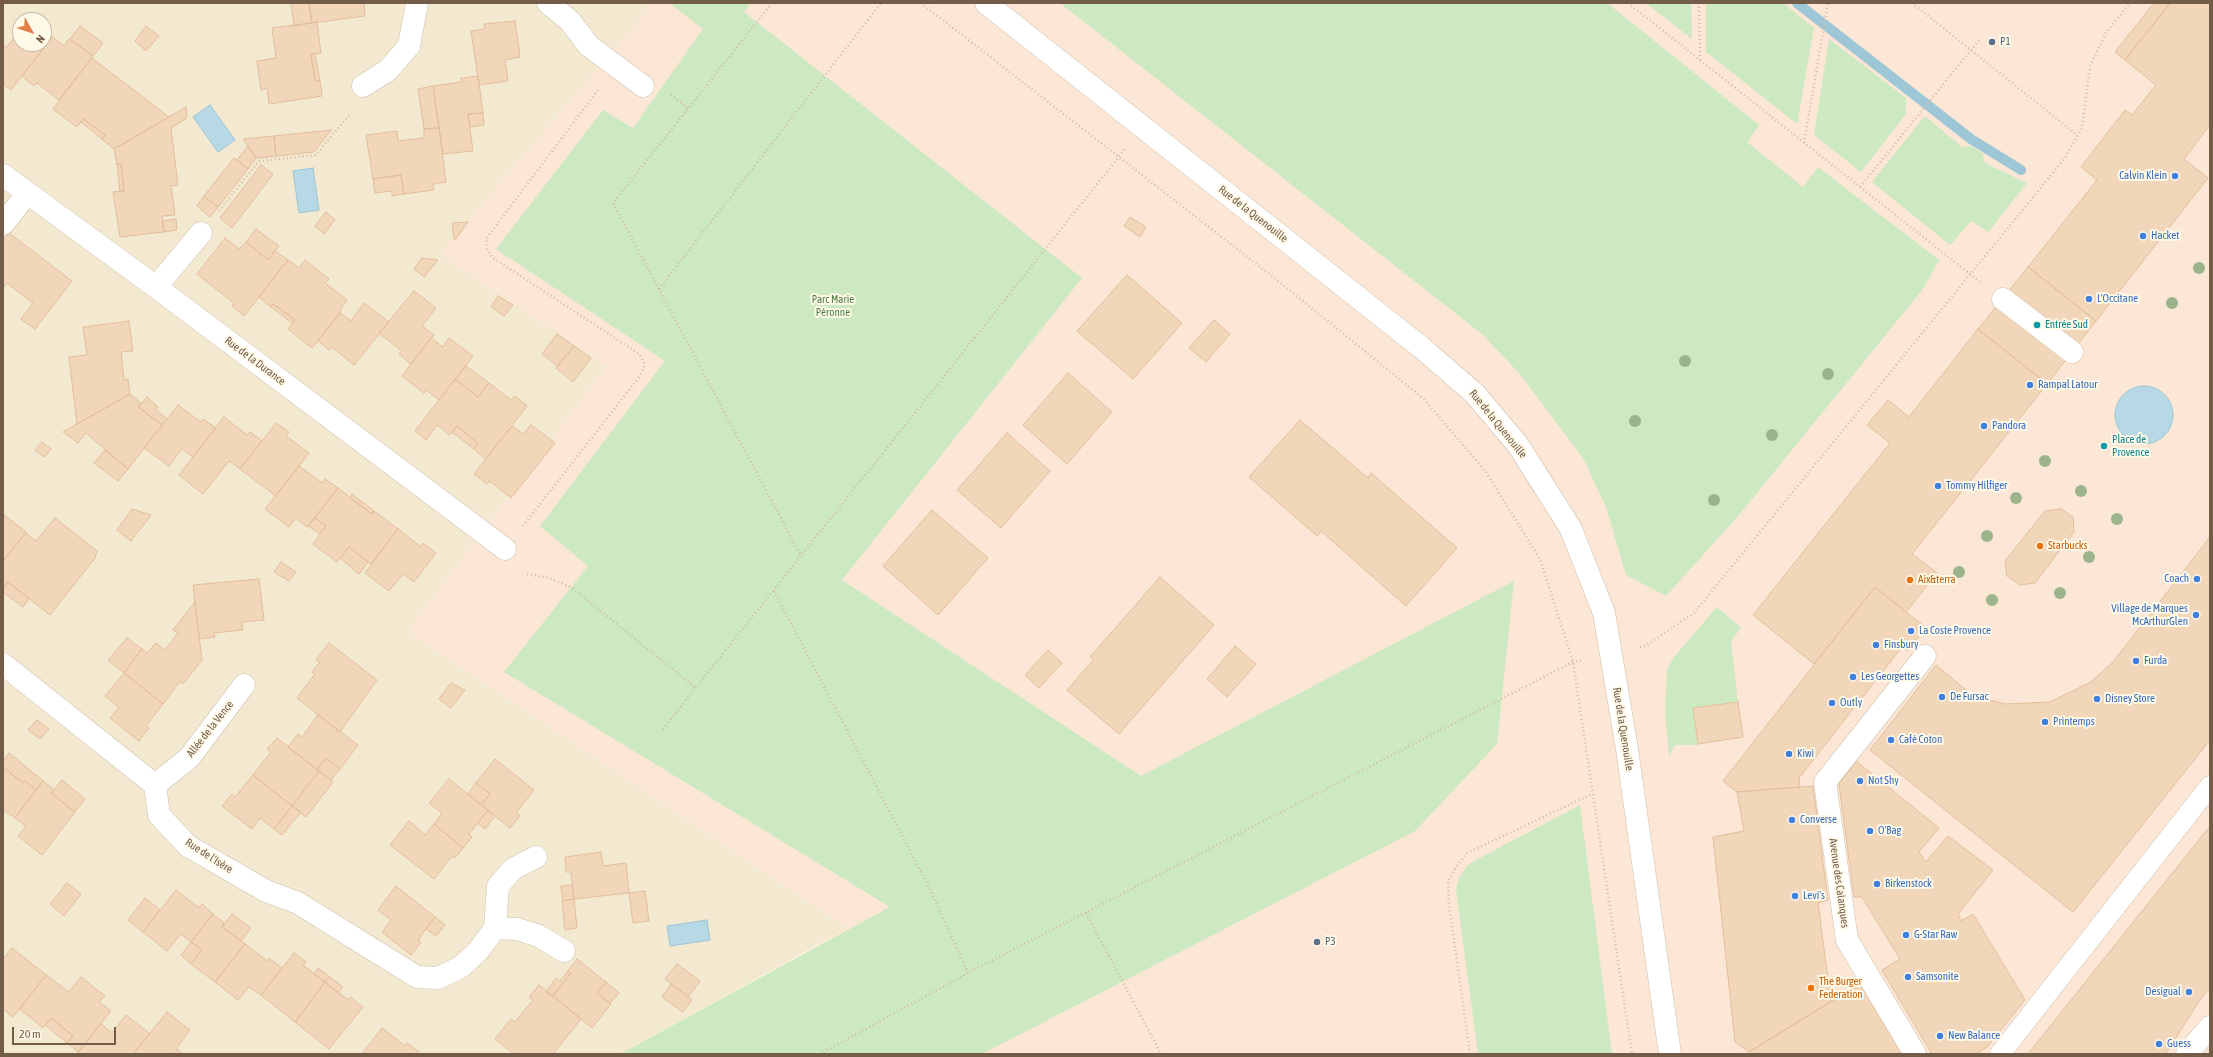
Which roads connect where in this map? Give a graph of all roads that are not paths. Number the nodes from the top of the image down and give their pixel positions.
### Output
1 (417, 3) edge
2 (548, 3) edge
3 (986, 3) edge
4 (363, 86) road end
5 (643, 86) dead end
6 (3, 175) edge
7 (27, 194) junction
8 (3, 224) edge
9 (201, 233) road end
10 (156, 287) junction
11 (2003, 299) road end
12 (2072, 352) dead end
13 (505, 549) road end
14 (1925, 656) dead end
15 (3, 664) edge
16 (244, 685) dead end
17 (155, 785) junction
18 (2210, 786) edge
19 (536, 856) dead end
20 (495, 928) junction
21 (564, 951) dead end
22 (2210, 1027) edge
23 (1670, 1054) edge
24 (1915, 1054) edge
25 (2000, 1054) edge
26 (2188, 1054) edge

1 - 4 street
2 - 5 street
3 - 23 street, Rue de la Quenouille
6 - 7 street, Rue de la Durance
7 - 8 street
7 - 10 street, Rue de la Durance
9 - 10 street
10 - 13 street, Rue de la Durance
11 - 12 street
14 - 24 street, Avenue des Calanques
15 - 17 street
16 - 17 street, Allée de la Vence
17 - 20 street, Rue de l'Isère
18 - 25 lane
19 - 20 street
20 - 21 street
22 - 26 street

